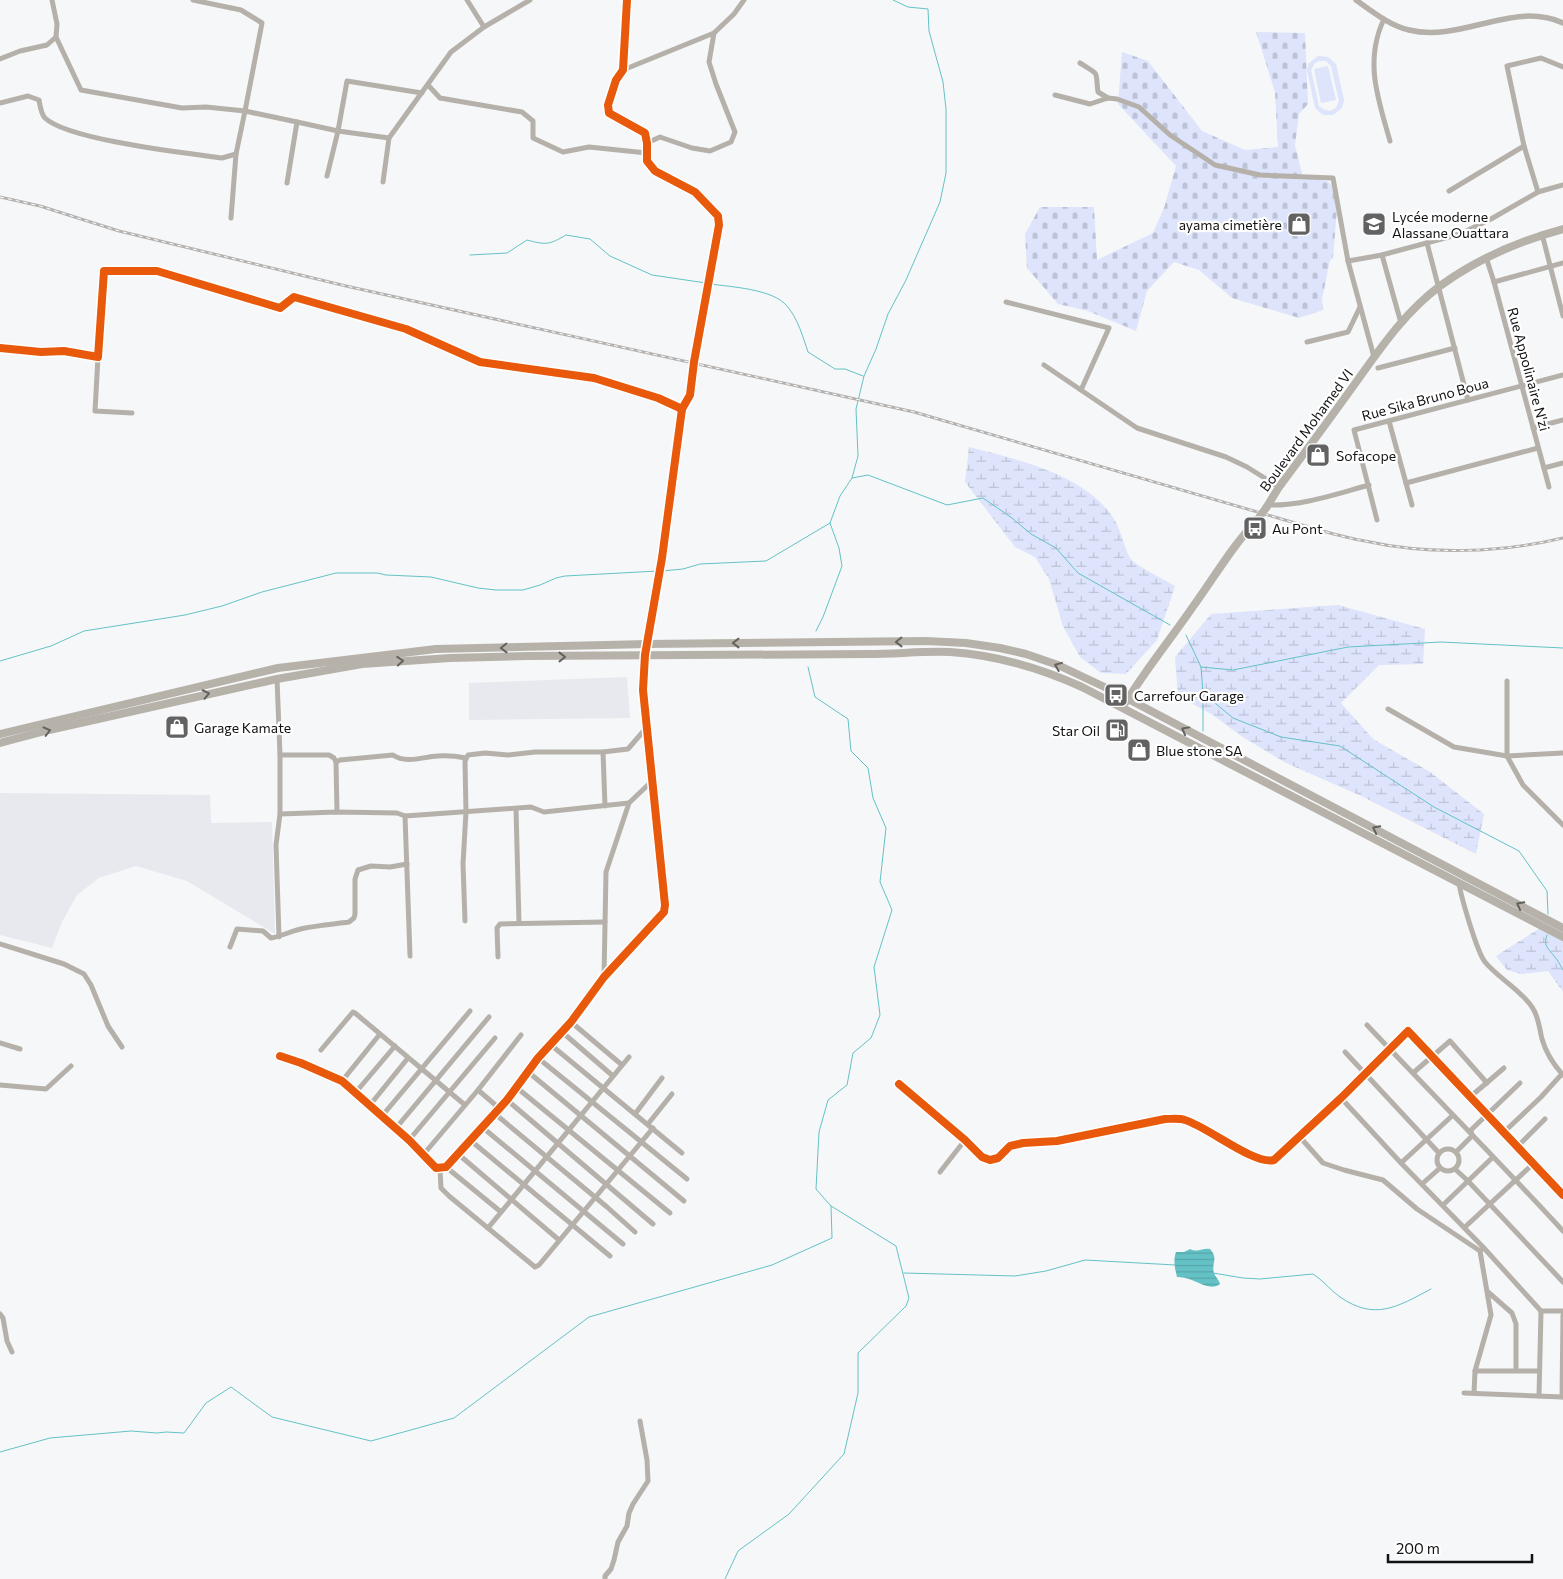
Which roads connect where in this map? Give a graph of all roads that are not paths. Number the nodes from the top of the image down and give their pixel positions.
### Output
1 (52, 0) edge
2 (193, 0) edge
3 (476, 0) edge
4 (530, 0) edge
5 (627, 0) edge
6 (744, 0) edge
7 (1356, 0) edge
8 (468, 2) edge
9 (227, 3) edge
10 (1384, 19) junction
11 (1563, 23) edge
12 (484, 27) junction
13 (714, 33) junction
14 (56, 37) junction
15 (0, 59) edge
16 (1080, 63) dead end
17 (1563, 67) edge
18 (623, 70) junction
19 (428, 85) junction
20 (422, 93) junction
21 (1055, 95) dead end
22 (1108, 98) junction
23 (0, 103) edge
24 (245, 111) junction
25 (297, 122) junction
26 (338, 131) junction
27 (389, 138) junction
28 (1390, 141) dead end
29 (647, 143) junction
30 (1524, 146) junction
31 (647, 153) junction
32 (236, 154) junction
33 (327, 176) dead end
34 (383, 182) dead end
35 (287, 183) dead end
36 (1563, 185) edge
37 (1449, 191) dead end
38 (1538, 192) junction
39 (232, 218) dead end
40 (1563, 229) edge
41 (1542, 234) junction
42 (1428, 243) junction
43 (1382, 255) junction
44 (1486, 257) junction
45 (1348, 261) junction
46 (1563, 263) edge
47 (1550, 267) junction
48 (1494, 282) junction
49 (1439, 286) junction
50 (1006, 302) dead end
51 (1360, 306) junction
52 (1563, 316) edge
53 (1401, 323) junction
54 (1307, 342) dead end
55 (0, 348) edge
56 (1455, 348) junction
57 (98, 357) junction
58 (1374, 357) junction
59 (1044, 365) dead end
60 (1378, 368) dead end
61 (1563, 375) edge
62 (1521, 385) junction
63 (1081, 390) junction
64 (1468, 400) junction
65 (682, 409) junction
66 (132, 413) dead end
67 (1563, 420) edge
68 (1389, 421) junction
69 (1533, 428) junction
70 (1538, 448) junction
71 (1563, 462) edge
72 (1544, 468) junction
73 (1406, 483) junction
74 (1368, 485) junction
75 (1279, 487) junction
76 (1549, 487) dead end
77 (1412, 505) dead end
78 (1267, 507) junction
79 (1377, 520) dead end
80 (648, 644) junction
81 (645, 655) junction
82 (277, 679) junction
83 (1507, 681) dead end
84 (1128, 698) junction
85 (1122, 708) junction
86 (1388, 709) dead end
87 (647, 727) junction
88 (0, 734) edge
89 (0, 743) edge
90 (603, 752) junction
91 (1563, 753) edge
92 (280, 755) junction
93 (1507, 756) junction
94 (466, 758) junction
95 (336, 762) junction
96 (651, 782) junction
97 (629, 803) junction
98 (605, 806) junction
99 (516, 809) junction
100 (337, 812) junction
101 (466, 812) junction
102 (280, 814) junction
103 (405, 816) junction
104 (1563, 825) edge
105 (407, 864) junction
106 (1459, 882) junction
107 (465, 921) dead end
108 (606, 922) junction
109 (519, 923) junction
110 (1563, 928) edge
111 (1563, 936) edge
112 (279, 937) junction
113 (0, 944) edge
114 (230, 947) dead end
115 (410, 956) dead end
116 (498, 957) dead end
117 (604, 977) junction
118 (470, 1011) dead end
119 (489, 1017) dead end
120 (571, 1022) junction
121 (1367, 1025) dead end
122 (562, 1032) junction
123 (380, 1034) junction
124 (521, 1035) dead end
125 (495, 1038) dead end
126 (0, 1043) edge
127 (551, 1045) junction
128 (395, 1046) junction
129 (122, 1047) dead end
130 (20, 1049) dead end
131 (1390, 1049) junction
132 (321, 1050) dead end
133 (1345, 1052) dead end
134 (280, 1056) dead end
135 (1430, 1056) junction
136 (629, 1057) dead end
137 (408, 1058) junction
138 (538, 1058) junction
139 (622, 1065) junction
140 (71, 1066) dead end
141 (1504, 1068) dead end
142 (421, 1069) junction
143 (527, 1072) junction
144 (1413, 1073) junction
145 (1364, 1074) junction
146 (1562, 1074) edge
147 (613, 1076) junction
148 (662, 1078) dead end
149 (342, 1081) junction
150 (435, 1081) junction
151 (1487, 1083) junction
152 (1520, 1083) dead end
153 (899, 1084) dead end
154 (0, 1085) edge
155 (516, 1087) junction
156 (603, 1088) junction
157 (478, 1090) junction
158 (356, 1092) junction
159 (449, 1092) junction
160 (672, 1094) dead end
161 (1470, 1097) junction
162 (1341, 1098) junction
163 (506, 1100) junction
164 (591, 1102) junction
165 (370, 1105) junction
166 (465, 1105) junction
167 (499, 1108) junction
168 (494, 1113) junction
169 (635, 1114) junction
170 (1486, 1114) junction
171 (580, 1115) junction
172 (1453, 1115) junction
173 (382, 1116) junction
174 (1546, 1119) dead end
175 (650, 1126) junction
176 (482, 1127) junction
177 (396, 1128) junction
178 (569, 1129) junction
179 (1503, 1133) junction
180 (1299, 1136) junction
181 (1472, 1136) junction
182 (1427, 1138) junction
183 (409, 1140) junction
184 (470, 1140) junction
185 (965, 1140) junction
186 (640, 1142) junction
187 (557, 1143) junction
188 (1517, 1147) junction
189 (1456, 1152) junction
190 (682, 1153) dead end
191 (1440, 1153) junction
192 (458, 1154) junction
193 (423, 1155) junction
194 (630, 1156) junction
195 (546, 1157) junction
196 (1493, 1157) junction
197 (1401, 1163) junction
198 (1532, 1164) junction
199 (446, 1167) junction
200 (1440, 1168) junction
201 (440, 1169) junction
202 (1455, 1169) junction
203 (618, 1170) junction
204 (535, 1171) junction
205 (940, 1172) dead end
206 (687, 1179) dead end
207 (1516, 1180) junction
208 (1468, 1181) junction
209 (606, 1183) junction
210 (1422, 1184) junction
211 (524, 1185) junction
212 (1563, 1195) edge
213 (595, 1197) junction
214 (512, 1199) junction
215 (684, 1201) dead end
216 (1490, 1204) junction
217 (1443, 1205) junction
218 (501, 1212) junction
219 (584, 1212) junction
220 (670, 1213) dead end
221 (653, 1224) dead end
222 (572, 1225) junction
223 (1465, 1227) junction
224 (488, 1228) junction
225 (1563, 1231) edge
226 (635, 1232) dead end
227 (559, 1240) junction
228 (623, 1244) dead end
229 (1482, 1249) junction
230 (610, 1256) dead end
231 (1563, 1282) edge
232 (1488, 1291) junction
233 (1541, 1311) junction
234 (1563, 1313) edge
235 (0, 1314) edge
236 (12, 1352) dead end
237 (1563, 1357) edge
238 (1516, 1370) junction
239 (1475, 1371) junction
240 (1539, 1371) junction
241 (1464, 1393) dead end
242 (1474, 1393) junction
243 (1539, 1396) junction
244 (1562, 1397) edge
245 (640, 1421) dead end
246 (605, 1579) edge

1 - 14 street
2 - 9 street
3 - 8 street
4 - 12 street
5 - 18 street
6 - 13 street
7 - 10 street
8 - 12 street
9 - 24 street
10 - 11 street
10 - 28 street
12 - 19 street
13 - 18 street
13 - 29 street
14 - 15 street
14 - 24 street
16 - 22 street
17 - 30 street
18 - 29 street
19 - 20 street
19 - 31 street
20 - 26 street
20 - 27 street
21 - 22 street
22 - 45 street
23 - 32 street
24 - 25 street
24 - 32 street
25 - 26 street
25 - 35 street
26 - 27 street
26 - 33 street
27 - 34 street
29 - 31 street
30 - 37 street
30 - 38 street
31 - 65 street
32 - 39 street
36 - 38 street
38 - 42 street
40 - 41 main road, Boulevard Mohamed VI
41 - 44 main road, Boulevard Mohamed VI
41 - 47 street
42 - 43 street
42 - 49 street
43 - 45 street
43 - 53 street
44 - 48 street, Rue Appolinaire N'zi
44 - 49 main road, Boulevard Mohamed VI
45 - 51 street
46 - 47 street
47 - 48 street
47 - 52 street
48 - 62 street, Rue Appolinaire N'zi
49 - 53 main road, Boulevard Mohamed VI
49 - 56 street
50 - 63 street
51 - 54 street
51 - 58 street
53 - 58 main road, Boulevard Mohamed VI
55 - 57 street
56 - 60 street
56 - 64 street
57 - 65 street
57 - 66 street
58 - 75 main road, Boulevard Mohamed VI
59 - 63 street
61 - 62 street, Rue Sika Bruno Boua
62 - 64 street, Rue Sika Bruno Boua
62 - 69 street, Rue Appolinaire N'zi
63 - 75 street
64 - 68 street, Rue Sika Bruno Boua
65 - 80 street
67 - 69 street
68 - 73 street
68 - 74 street, Rue Sika Bruno Boua
69 - 70 street, Rue Appolinaire N'zi
70 - 72 street, Rue Appolinaire N'zi
70 - 73 street
71 - 72 street
72 - 76 street, Rue Appolinaire N'zi
73 - 77 street
74 - 78 street
74 - 79 street, Rue Sika Bruno Boua
75 - 78 main road, Boulevard Mohamed VI
78 - 84 main road, Boulevard Mohamed VI, bridge
80 - 81 street
84 -> 80 main road
80 -> 88 main road
82 -> 81 main road
81 - 85 main road
81 - 87 street
89 -> 82 main road
82 - 92 street
83 - 93 street
84 - 85 main road, Boulevard Mohamed VI
110 -> 84 main road
85 - 106 main road
86 - 93 street
87 - 90 street
87 - 96 street
90 - 94 street
90 - 98 street
91 - 93 street
92 - 95 street
92 - 102 street
93 - 104 street
94 - 95 street
94 - 101 street
95 - 100 street
96 - 97 street
96 - 117 street
97 - 98 street
97 - 108 street
98 - 99 street
99 - 101 street
99 - 109 street
100 - 102 street
100 - 103 street
101 - 103 street
101 - 107 street
102 - 112 street
103 - 105 street
105 - 112 street
105 - 115 street
106 - 111 main road
106 - 146 street
108 - 109 street
108 - 117 street
109 - 116 street
112 - 114 street
113 - 129 street
117 - 120 street
118 - 142 street
119 - 150 street
120 - 122 street
120 - 139 street
121 - 131 street
122 - 127 street
122 - 147 street
123 - 128 street
123 - 132 street
123 - 149 street
124 - 157 street
125 - 159 street
126 - 130 street
127 - 138 street
127 - 156 street
128 - 137 street
128 - 158 street
131 - 135 street
131 - 144 street
131 - 145 street
133 - 145 street
134 - 149 street
135 - 144 street
135 - 151 street
135 - 161 street
136 - 139 street
137 - 142 street
137 - 165 street
138 - 143 street
138 - 164 street
139 - 147 street
140 - 154 street
141 - 151 street
142 - 150 street
142 - 173 street
143 - 155 street
143 - 171 street
144 - 172 street
145 - 162 street
145 - 182 street
146 - 179 street
147 - 156 street
148 - 169 street
149 - 158 street
150 - 159 street
150 - 177 street
151 - 161 street
152 - 170 street
153 - 185 street
155 - 163 street
155 - 178 street
156 - 164 street
156 - 169 street
157 - 166 street
157 - 167 street
158 - 165 street
159 - 166 street
159 - 183 street
160 - 175 street
161 - 170 street
162 - 180 street
162 - 197 street
163 - 167 street
163 - 187 street
164 - 171 street
164 - 186 street
165 - 173 street
166 - 193 street
167 - 168 street
168 - 176 street
168 - 195 street
169 - 175 street
170 - 179 street
170 - 181 street
171 - 178 street
171 - 194 street
172 - 181 street
172 - 182 street
173 - 177 street
174 - 188 street
175 - 186 street
175 - 190 street
176 - 184 street
176 - 204 street
177 - 183 street
178 - 187 street
178 - 203 street
179 - 188 street
180 - 185 street
180 - 229 street
181 - 189 street
181 - 196 street
182 - 191 street
182 - 197 street
183 - 193 street
184 - 192 street
184 - 211 street
185 - 205 street
186 - 194 street
186 - 206 street
187 - 195 street
187 - 209 street
188 - 198 street
189 - 191 street
189 - 202 street
191 - 200 street
192 - 199 street
192 - 214 street
193 - 201 street
194 - 203 street
194 - 215 street
195 - 204 street
195 - 213 street
196 - 207 street
196 - 208 street
197 - 210 street
198 - 207 street
198 - 212 street
199 - 201 street
199 - 218 street
200 - 202 street
200 - 210 street
201 - 224 street
202 - 208 street
203 - 209 street
203 - 220 street
204 - 211 street
204 - 219 street
207 - 216 street
207 - 225 street
208 - 216 street
208 - 217 street
209 - 213 street
209 - 221 street
210 - 217 street
211 - 214 street
211 - 222 street
213 - 219 street
213 - 226 street
214 - 218 street
214 - 227 street
216 - 223 street
216 - 231 street
217 - 223 street
218 - 224 street
219 - 222 street
219 - 228 street
222 - 227 street
222 - 230 street
223 - 229 street
224 - 227 street
229 - 232 street
229 - 233 street
232 - 238 street
232 - 239 street
233 - 234 street
233 - 240 street
234 - 237 street
235 - 236 street
237 - 244 street
238 - 239 street
238 - 240 street
239 - 242 street
240 - 243 street
241 - 242 street
242 - 243 street
243 - 244 street
245 - 246 street

